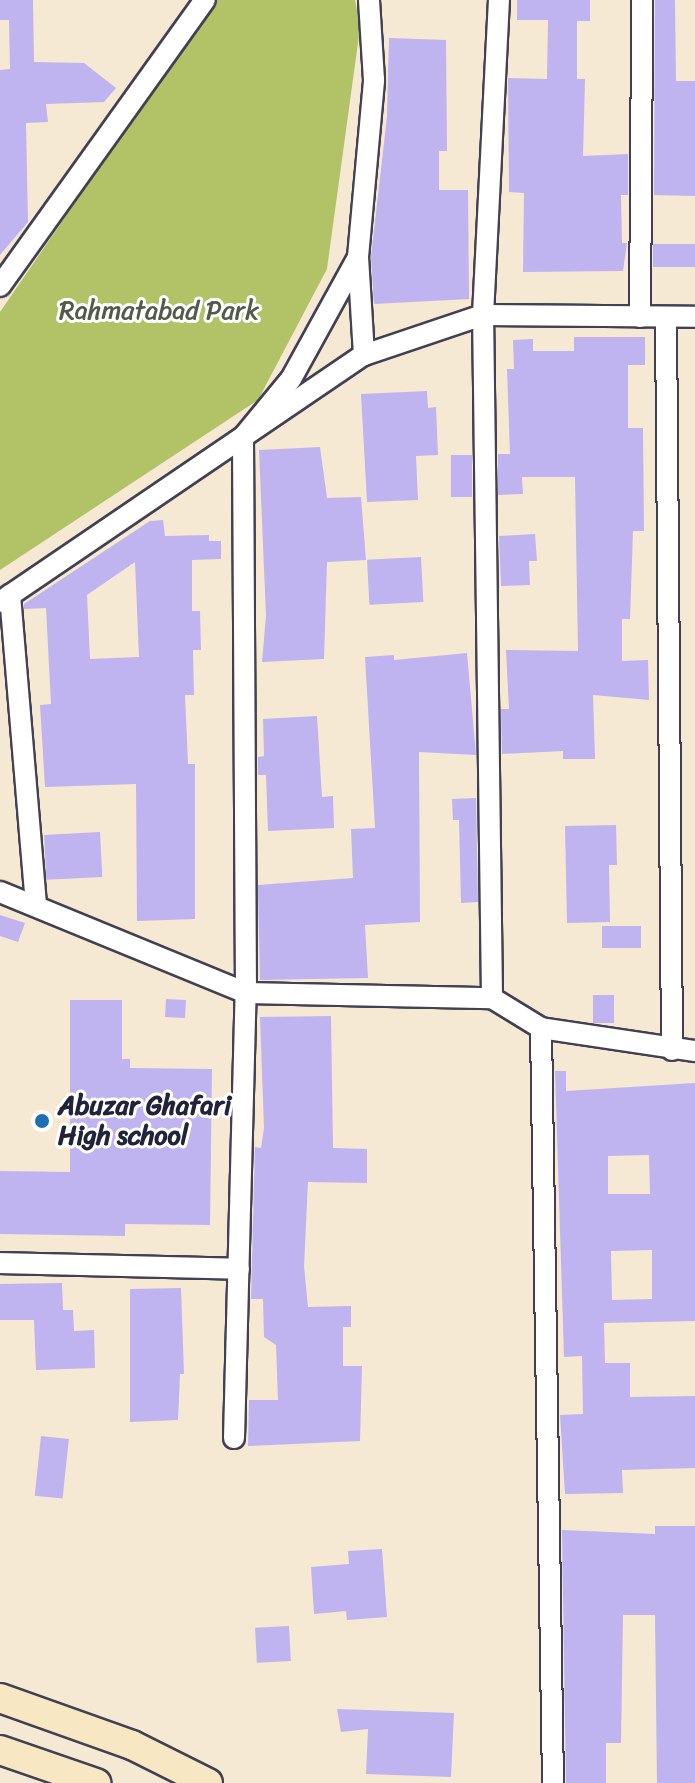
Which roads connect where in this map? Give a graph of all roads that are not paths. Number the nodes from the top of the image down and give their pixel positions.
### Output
1 (205, 0) edge
2 (369, 0) edge
3 (499, 0) edge
4 (642, 0) edge
5 (358, 257) junction
6 (0, 286) edge
7 (483, 315) junction
8 (640, 317) junction
9 (666, 317) junction
10 (695, 317) edge
11 (364, 355) junction
12 (243, 437) junction
13 (5, 598) edge
14 (0, 892) edge
15 (36, 904) junction
16 (246, 993) junction
17 (492, 998) junction
18 (541, 1028) junction
19 (672, 1050) junction
20 (695, 1051) edge
21 (0, 1263) edge
22 (239, 1269) junction
23 (234, 1438) dead end
24 (0, 1698) edge
25 (0, 1750) edge
26 (96, 1783) edge
27 (208, 1783) edge
28 (553, 1783) edge

1 - 6 street
2 - 5 street
3 - 7 street
4 - 8 street
5 - 11 street
5 - 12 street
7 - 8 street
7 - 11 street
7 - 17 street
8 - 9 street
9 - 10 street
9 - 19 street
11 - 12 street
12 - 13 street
12 - 16 street
13 - 15 street
14 - 15 street
15 - 16 street
16 - 17 street
16 - 22 street
17 - 18 street
18 - 19 street
18 - 28 street
19 - 20 street
21 - 22 street
22 - 23 street
24 - 27 main road
25 - 26 main road

